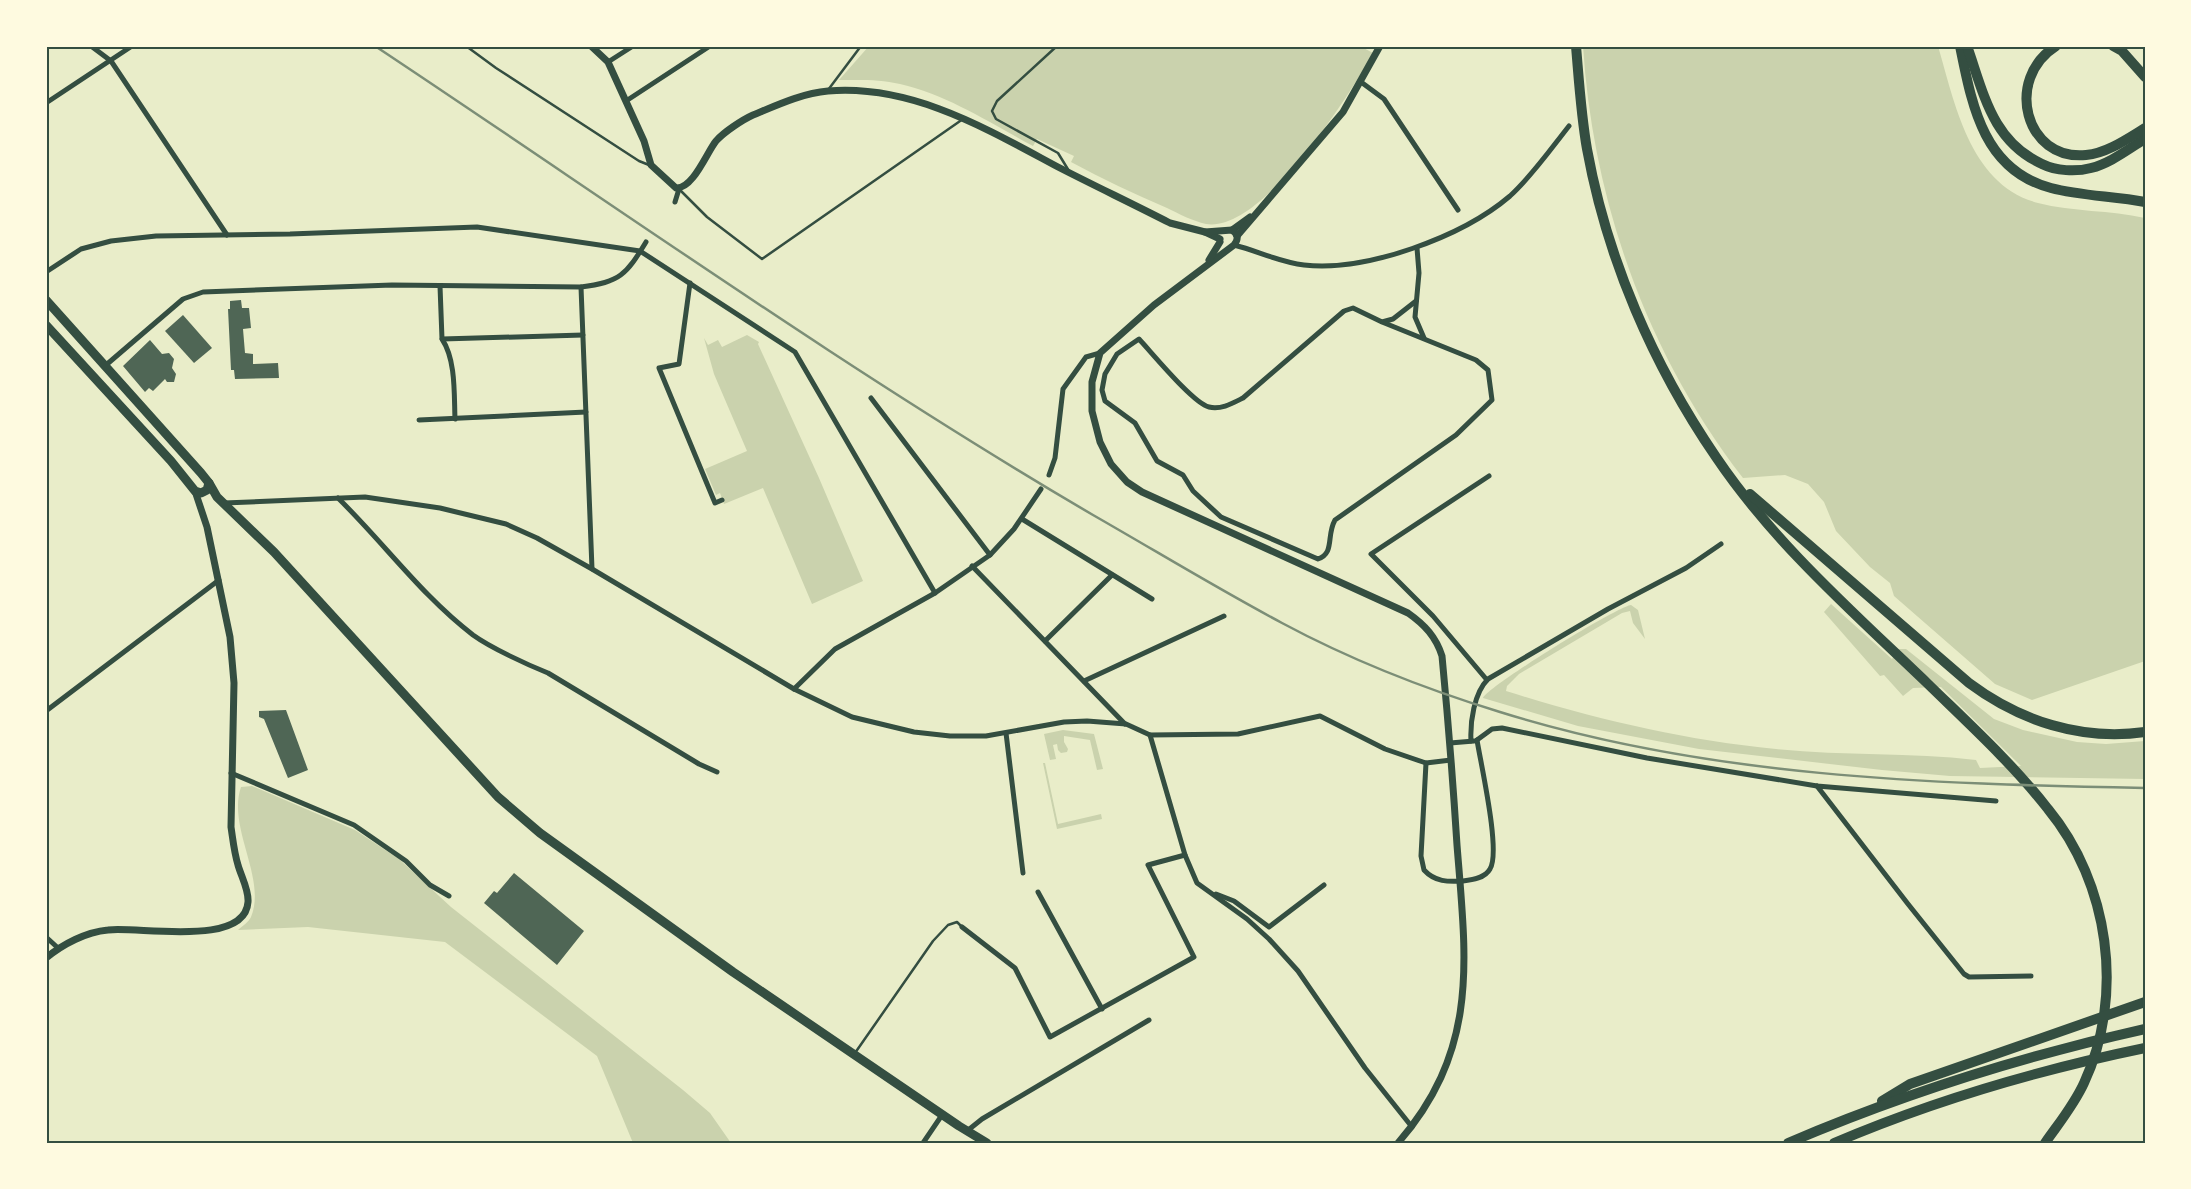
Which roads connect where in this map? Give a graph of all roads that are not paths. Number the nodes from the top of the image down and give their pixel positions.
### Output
1 (91, 46) edge
2 (132, 46) edge
3 (466, 46) edge
4 (591, 46) edge
5 (633, 46) edge
6 (710, 46) edge
7 (861, 46) edge
8 (1057, 46) edge
9 (1380, 46) edge
10 (1576, 46) edge
11 (1960, 46) edge
12 (1967, 46) edge
13 (2056, 46) edge
14 (2113, 46) edge
15 (110, 61) junction
16 (608, 62) junction
17 (2145, 77) edge
18 (1361, 82) junction
19 (828, 91) junction
20 (626, 100) junction
21 (46, 103) edge
22 (964, 119) junction
23 (1569, 126) dead end
24 (2145, 128) edge
25 (2145, 139) edge
26 (651, 165) junction
27 (1071, 173) junction
28 (679, 189) junction
29 (675, 202) dead end
30 (2145, 202) edge
31 (1262, 208) junction
32 (1458, 210) dead end
33 (1232, 230) junction
34 (1223, 231) junction
35 (1205, 232) junction
36 (228, 235) junction
37 (1220, 240) junction
38 (646, 242) dead end
39 (1235, 242) junction
40 (1417, 248) junction
41 (640, 251) junction
42 (1206, 265) junction
43 (46, 272) edge
44 (690, 284) junction
45 (440, 286) junction
46 (581, 286) junction
47 (46, 300) edge
48 (1416, 301) junction
49 (1382, 322) junction
50 (46, 325) edge
51 (582, 335) junction
52 (442, 339) junction
53 (1424, 339) junction
54 (1100, 353) junction
55 (106, 365) junction
56 (871, 398) dead end
57 (586, 412) junction
58 (455, 418) junction
59 (419, 420) dead end
60 (188, 457) junction
61 (171, 461) junction
62 (202, 473) junction
63 (1049, 474) dead end
64 (1729, 475) junction
65 (1490, 476) dead end
66 (188, 481) junction
67 (209, 483) junction
68 (1041, 489) dead end
69 (200, 492) junction
70 (338, 498) junction
71 (220, 500) junction
72 (722, 500) dead end
73 (1022, 519) junction
74 (1721, 544) dead end
75 (990, 555) junction
76 (972, 566) junction
77 (592, 569) junction
78 (1112, 575) junction
79 (220, 580) junction
80 (934, 593) junction
81 (1152, 599) dead end
82 (1224, 616) dead end
83 (1045, 641) junction
84 (1487, 680) junction
85 (1084, 681) junction
86 (794, 689) junction
87 (46, 711) edge
88 (1126, 724) junction
89 (2145, 732) edge
90 (1006, 733) junction
91 (1150, 735) junction
92 (1474, 741) junction
93 (1450, 742) junction
94 (1451, 760) junction
95 (1426, 763) junction
96 (717, 772) dead end
97 (231, 773) junction
98 (1816, 786) junction
99 (1996, 801) dead end
100 (360, 823) dead end
101 (354, 825) junction
102 (1185, 856) junction
103 (1023, 873) dead end
104 (1324, 885) dead end
105 (1038, 892) dead end
106 (1211, 893) junction
107 (449, 896) dead end
108 (962, 927) joint
109 (46, 937) edge
110 (58, 948) junction
111 (46, 958) edge
112 (2031, 976) dead end
113 (2145, 1002) edge
114 (1102, 1009) junction
115 (1149, 1020) dead end
116 (2145, 1029) edge
117 (2145, 1048) edge
118 (854, 1054) junction
119 (1862, 1112) junction
120 (942, 1115) junction
121 (1412, 1127) junction
122 (967, 1131) junction
123 (923, 1143) edge
124 (987, 1143) edge
125 (1398, 1143) edge
126 (1788, 1143) edge
127 (1834, 1143) edge
128 (2045, 1143) edge

1 - 15 street
2 - 15 street
3 - 26 lane
4 - 16 street
5 - 16 street
6 - 20 street
7 - 19 lane
8 - 27 lane
9 - 18 street
10 - 64 highway
11 - 30 highway
12 - 25 highway
13 - 24 highway
14 - 17 highway
15 - 21 street
15 - 36 street
16 - 20 street
18 - 31 street
18 - 32 street
19 - 22 street
19 - 28 street
20 - 26 street
22 - 27 street
22 - 28 lane
23 - 40 street
26 - 28 street
27 - 35 street
28 - 29 street
31 - 33 street
31 - 39 street
33 - 34 street
33 - 39 street
34 - 35 street
34 - 37 street
35 - 37 street
36 - 41 street
36 - 43 street
37 - 39 street
37 - 42 street
38 - 41 street
39 - 40 street
39 - 42 street
40 - 48 street
41 - 44 street
41 - 46 street
42 - 54 street
44 - 72 street
44 - 80 street
45 - 46 street
45 - 52 street
45 - 55 street
46 - 51 street
47 - 55 main road
48 - 49 street
48 - 53 street
49 - 53 street
49 - 53 street
50 - 61 main road
51 - 52 street
51 - 57 street
52 - 58 street
54 - 63 street
54 - 93 street
55 - 60 main road
56 - 75 street
57 - 58 street
57 - 77 street
58 - 59 street
60 - 61 main road
60 - 62 main road
61 - 66 main road
62 - 66 main road
62 - 67 main road
64 - 89 highway
64 - 128 highway
65 - 84 street
66 - 69 main road
67 - 69 main road
67 - 71 main road
68 - 73 street
69 - 71 main road
69 - 79 street
70 - 71 street
70 - 77 street
70 - 96 street
71 - 118 main road
73 - 75 street
73 - 78 street
74 - 84 street
75 - 76 street
76 - 80 street
76 - 83 street
77 - 86 street
78 - 81 street
78 - 83 street
79 - 87 street
79 - 97 street
80 - 86 street
82 - 85 street
83 - 85 street
84 - 92 street
85 - 88 street
86 - 90 street
88 - 90 street
88 - 91 street
90 - 103 street
91 - 95 street
91 - 102 street
92 - 93 street
92 - 95 street
92 - 98 street
93 - 94 street
94 - 95 street
94 - 121 street
97 - 101 street
97 - 110 street
98 - 99 street
98 - 112 street
100 - 101 street
101 - 107 street
102 - 106 street
102 - 114 street
104 - 106 street
105 - 114 street
106 - 121 street
108 - 114 street
108 - 118 lane
109 - 110 street
110 - 111 street
113 - 119 highway
115 - 122 street
116 - 119 highway
117 - 127 highway
118 - 120 main road
119 - 126 highway
120 - 122 main road
120 - 123 street
121 - 125 street
122 - 124 main road

